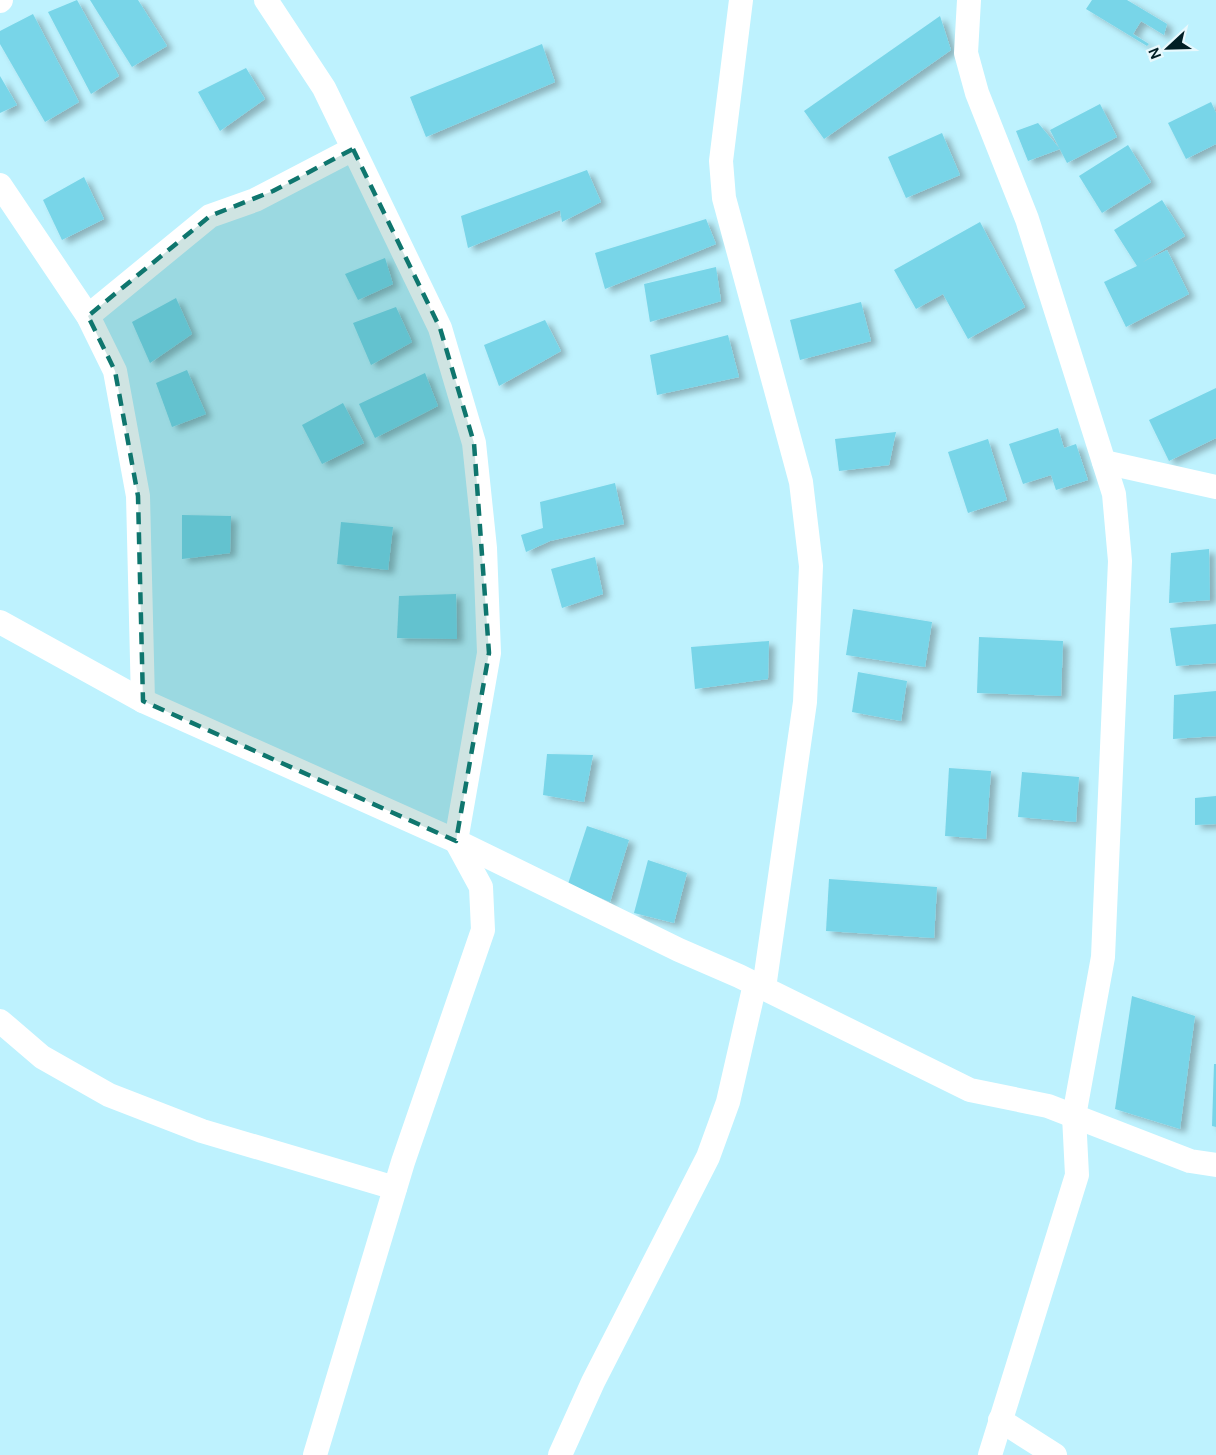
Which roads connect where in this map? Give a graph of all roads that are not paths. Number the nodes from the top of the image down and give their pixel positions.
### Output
1 (266, 0) edge
2 (741, 0) edge
3 (969, 0) edge
4 (353, 149) junction
5 (0, 185) edge
6 (88, 315) junction
7 (1104, 462) junction
8 (1216, 487) edge
9 (0, 622) edge
10 (143, 701) junction
11 (456, 841) junction
12 (760, 986) junction
13 (0, 1021) edge
14 (1074, 1116) junction
15 (1216, 1165) edge
16 (395, 1188) junction
17 (1000, 1420) junction
18 (315, 1455) edge
19 (560, 1455) edge
20 (990, 1455) edge
21 (1055, 1455) edge

1 - 4 street
2 - 12 street
3 - 7 street
4 - 6 street
4 - 11 street
5 - 6 street
6 - 10 street
7 - 8 street
7 - 14 street
9 - 10 street
10 - 11 street
11 - 12 street
11 - 16 street
12 - 14 street
12 - 19 street
13 - 16 street
14 - 15 street
14 - 17 street
16 - 18 street
17 - 20 street
17 - 21 street

